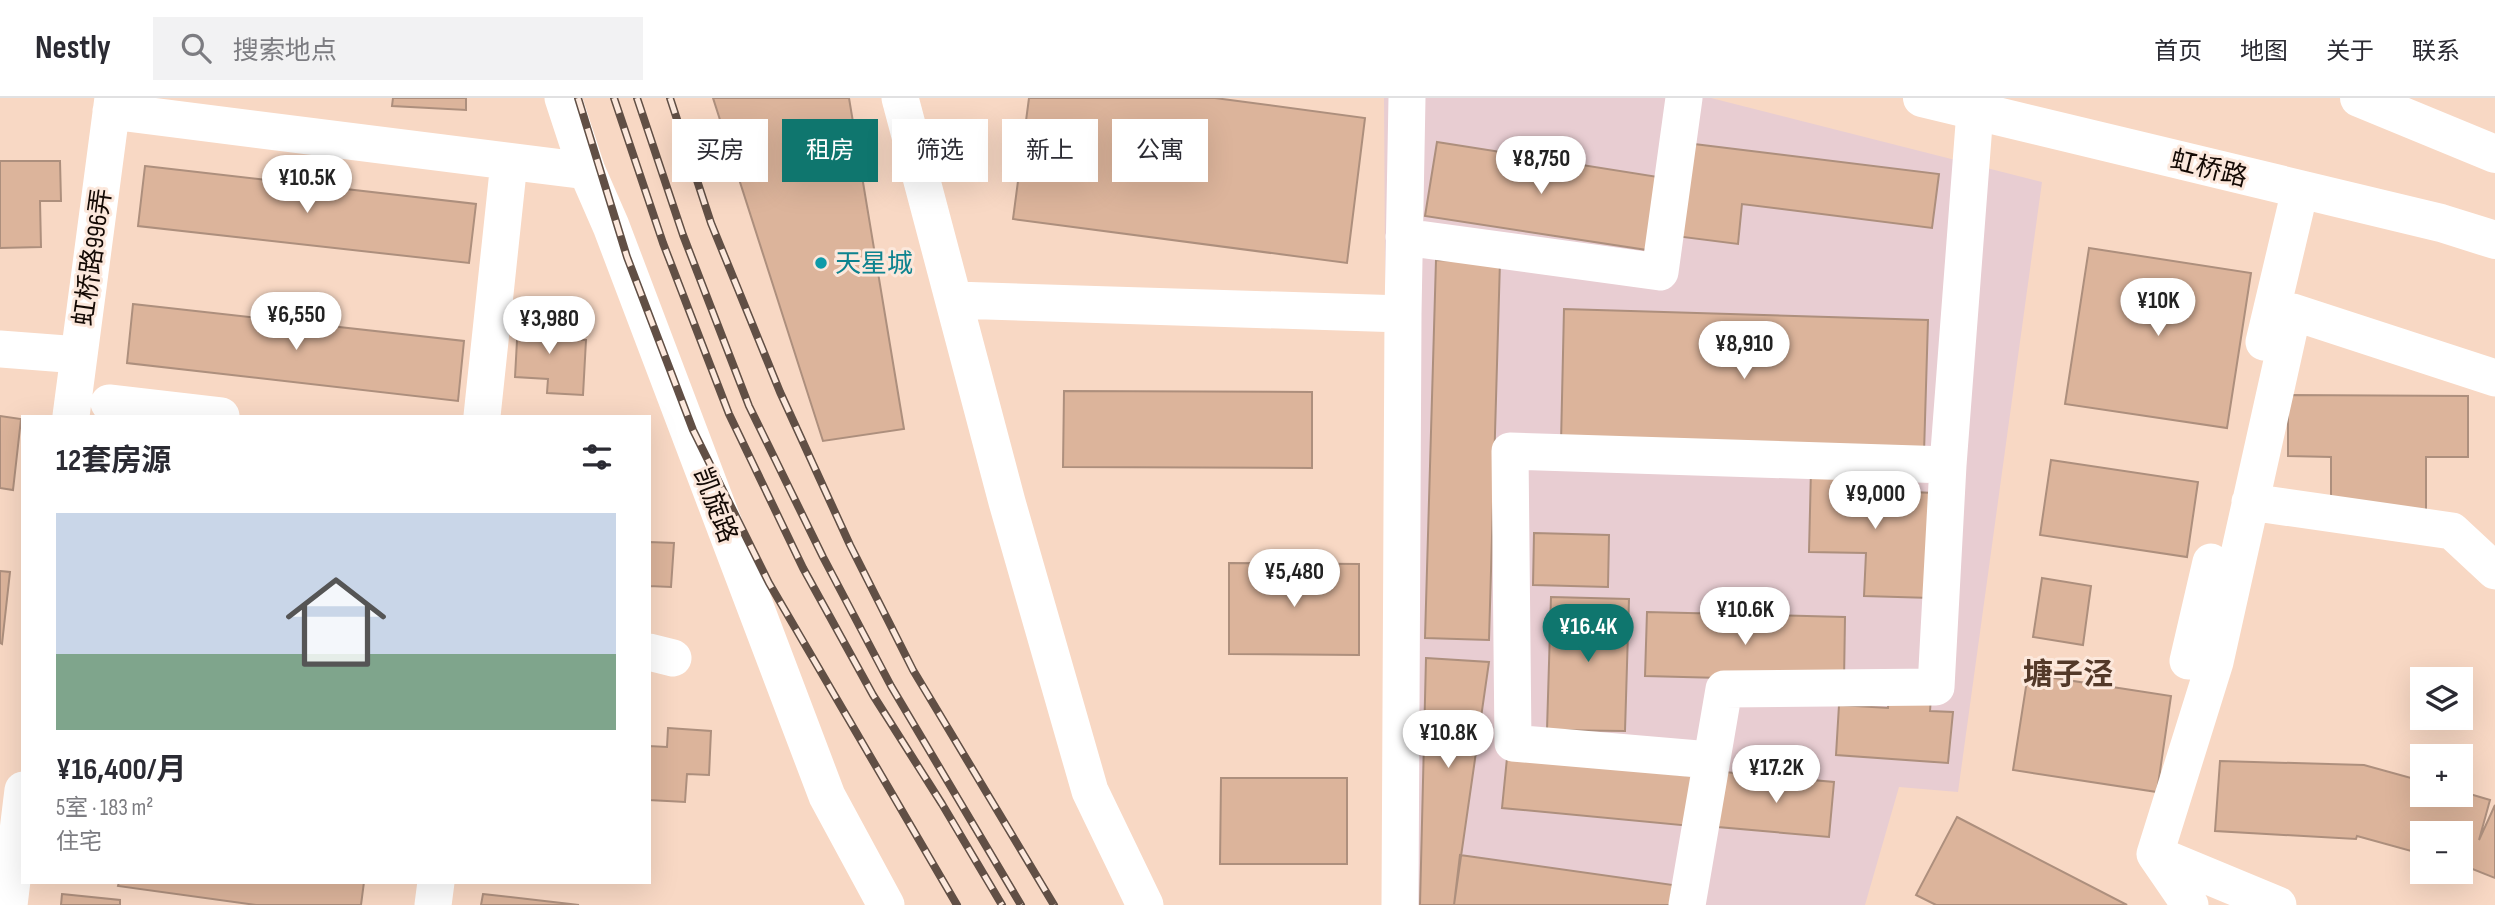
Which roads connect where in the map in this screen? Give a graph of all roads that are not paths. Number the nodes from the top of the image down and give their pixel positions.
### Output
1 (563, 98) edge
2 (1407, 98) edge
3 (1684, 98) edge
4 (1922, 98) edge
5 (2369, 100) edge
6 (912, 102) edge
7 (112, 104) edge
8 (1975, 111) junction
9 (2495, 154) edge
10 (509, 162) junction
11 (587, 171) junction
12 (2300, 190) junction
13 (1404, 237) junction
14 (2495, 240) edge
15 (954, 300) junction
16 (1403, 314) junction
17 (0, 349) edge
18 (79, 355) junction
19 (2495, 378) edge
20 (109, 403) dead end
21 (71, 415) edge
22 (212, 415) edge
23 (482, 415) edge
24 (1948, 465) junction
25 (2250, 502) junction
26 (2495, 571) edge
27 (2188, 661) dead end
28 (1710, 760) junction
29 (21, 803) edge
30 (2155, 854) junction
31 (436, 884) edge
32 (9, 905) edge
33 (433, 905) edge
34 (886, 905) edge
35 (1145, 905) edge
36 (1399, 905) edge
37 (1687, 905) edge
38 (2190, 905) edge
39 (2278, 905) edge

1 - 11 street, 凯旋路
2 - 13 street
3 - 13 street
4 - 8 main road, 虹桥路
5 - 9 main road
6 - 15 street
7 - 10 street
7 - 18 street, 虹桥路996弄
8 - 12 main road, 虹桥路
8 - 24 street
10 - 11 street
10 - 23 street
11 - 34 street, 凯旋路
12 - 14 main road, 虹桥路
12 - 27 street
13 - 16 street
15 - 16 street
15 - 35 street
16 - 36 street
17 - 18 street
18 - 21 street, 虹桥路996弄
19 - 25 street
20 - 22 street
24 - 28 street
24 - 28 street
25 - 26 street
25 - 30 street
28 - 37 street
29 - 32 street
30 - 38 street
30 - 39 street
31 - 33 street

